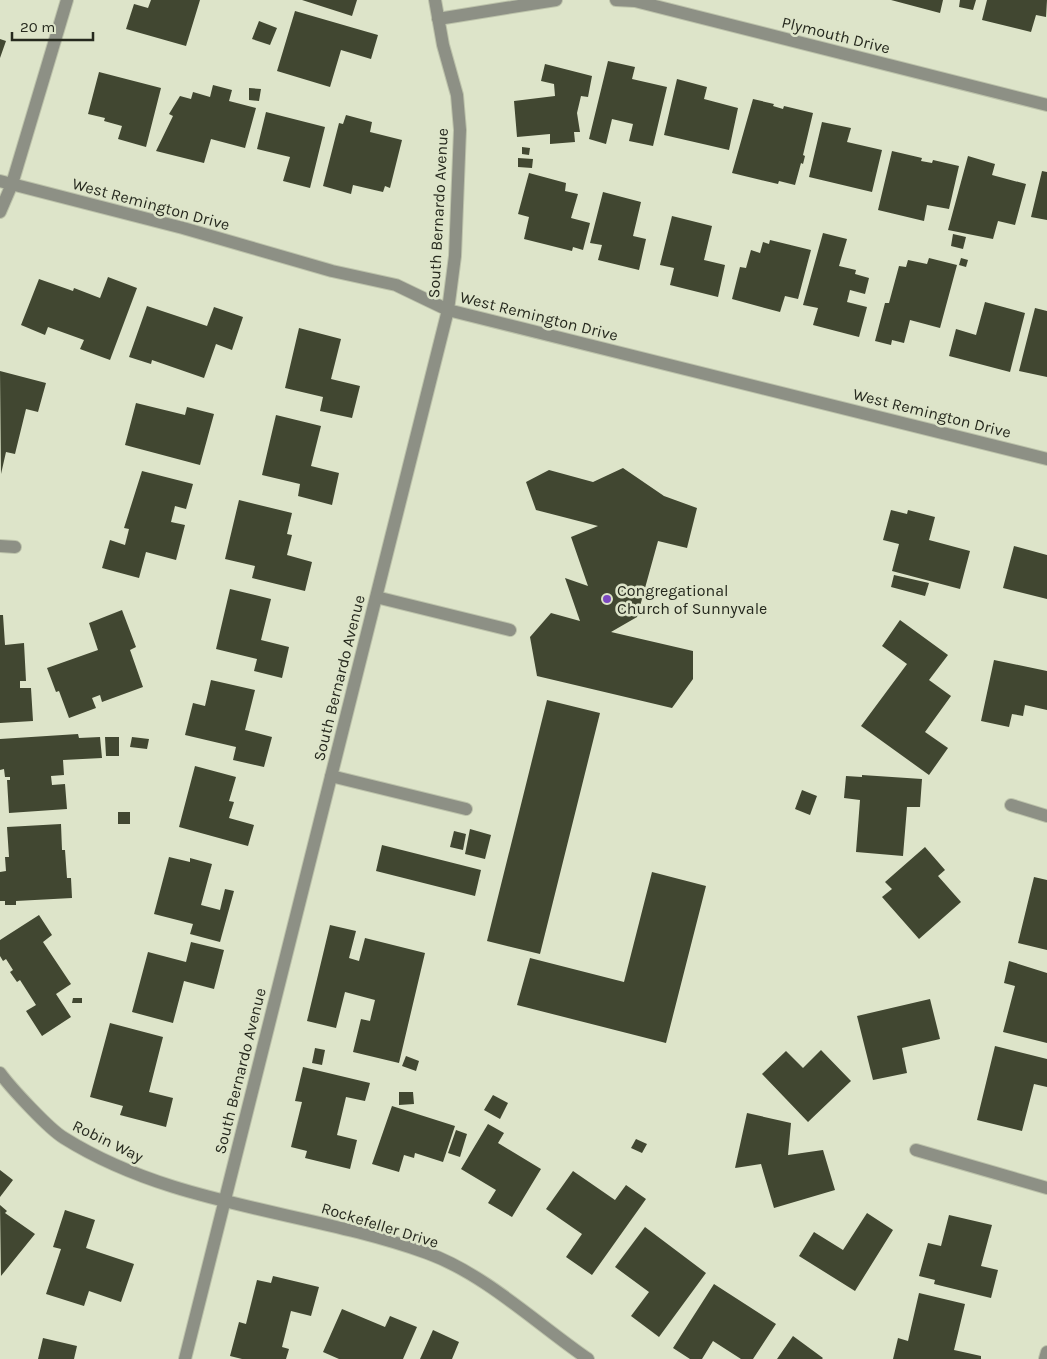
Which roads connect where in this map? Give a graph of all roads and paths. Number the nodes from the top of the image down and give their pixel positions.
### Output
1 (67, 0) edge
2 (435, 0) edge
3 (556, 0) edge
4 (616, 0) edge
5 (438, 20) junction
6 (1047, 105) edge
7 (6, 182) edge
8 (0, 212) edge
9 (448, 310) junction
10 (1047, 459) edge
11 (0, 546) edge
12 (14, 547) dead end
13 (376, 597) junction
14 (510, 630) dead end
15 (331, 776) junction
16 (1011, 805) dead end
17 (466, 809) dead end
18 (1047, 816) edge
19 (0, 1074) edge
20 (916, 1150) dead end
21 (1047, 1188) edge
22 (224, 1201) junction
23 (1047, 1352) edge
24 (584, 1358) edge
25 (185, 1359) edge
26 (1045, 1359) edge

1 - 7 street
2 - 5 street, South Bernardo Avenue
3 - 5 street
4 - 6 street, Plymouth Drive
5 - 9 street, South Bernardo Avenue
7 - 8 street
7 - 9 street, West Remington Drive
9 - 10 street, West Remington Drive
9 - 13 street, South Bernardo Avenue
11 - 12 street
13 - 14 street
13 - 15 street, South Bernardo Avenue
15 - 17 street
15 - 22 street, South Bernardo Avenue
16 - 18 street
19 - 22 street, Robin Way
20 - 21 street
22 - 24 street, Rockefeller Drive
22 - 25 street, South Bernardo Avenue
23 - 26 street

